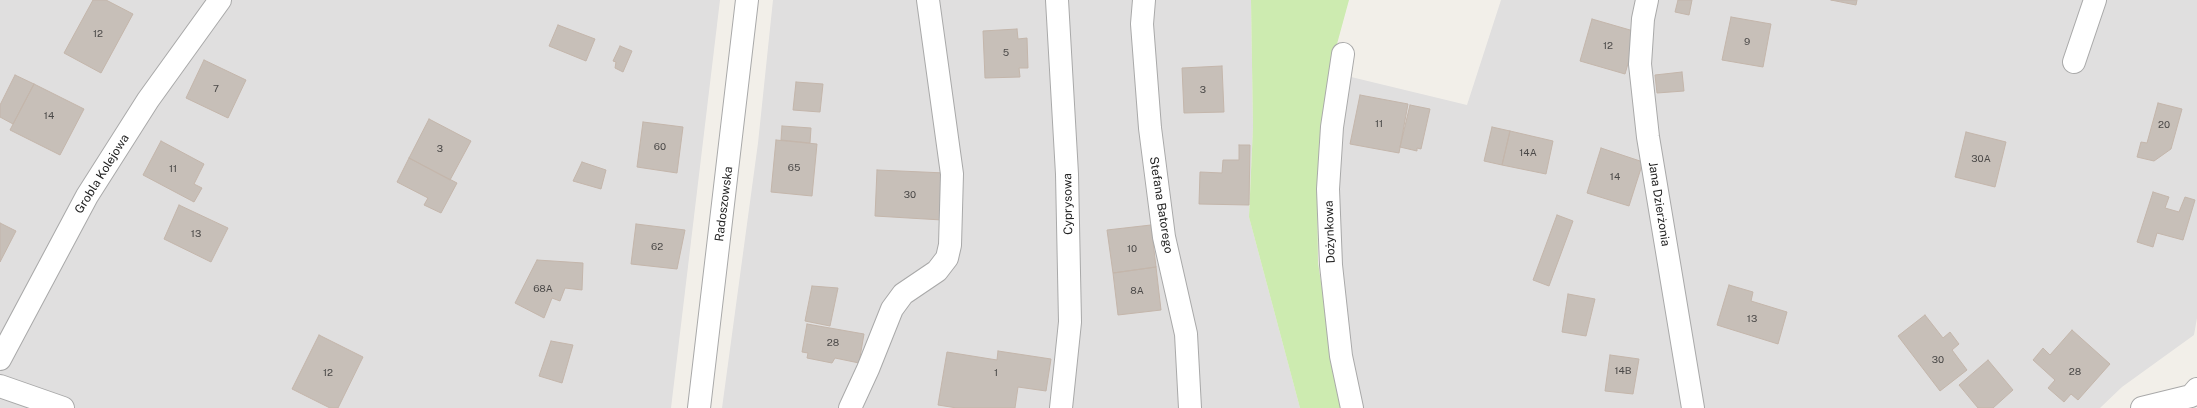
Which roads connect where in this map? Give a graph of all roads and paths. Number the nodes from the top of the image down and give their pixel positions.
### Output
1 (220, 0) edge
2 (747, 0) edge
3 (928, 0) edge
4 (1056, 0) edge
5 (1144, 0) edge
6 (1647, 0) edge
7 (2095, 0) edge
8 (1343, 54) dead end
9 (2074, 62) dead end
10 (5, 337) edge
11 (0, 359) edge
12 (0, 386) edge
13 (2194, 397) edge
14 (64, 408) edge
15 (700, 408) edge
16 (850, 408) edge
17 (1061, 408) edge
18 (1190, 408) edge
19 (1352, 408) edge
20 (1693, 408) edge
21 (2142, 408) edge

1 - 10 street, Grobla Kolejowa
2 - 15 street, Radoszowska
3 - 16 street
4 - 17 street, Cyprysowa
5 - 18 street, Stefana Batorego
6 - 20 street, Jana Dzierżonia
7 - 9 street
8 - 19 street, Dożynkowa
10 - 11 street, Grobla Kolejowa
12 - 14 street
13 - 21 street

